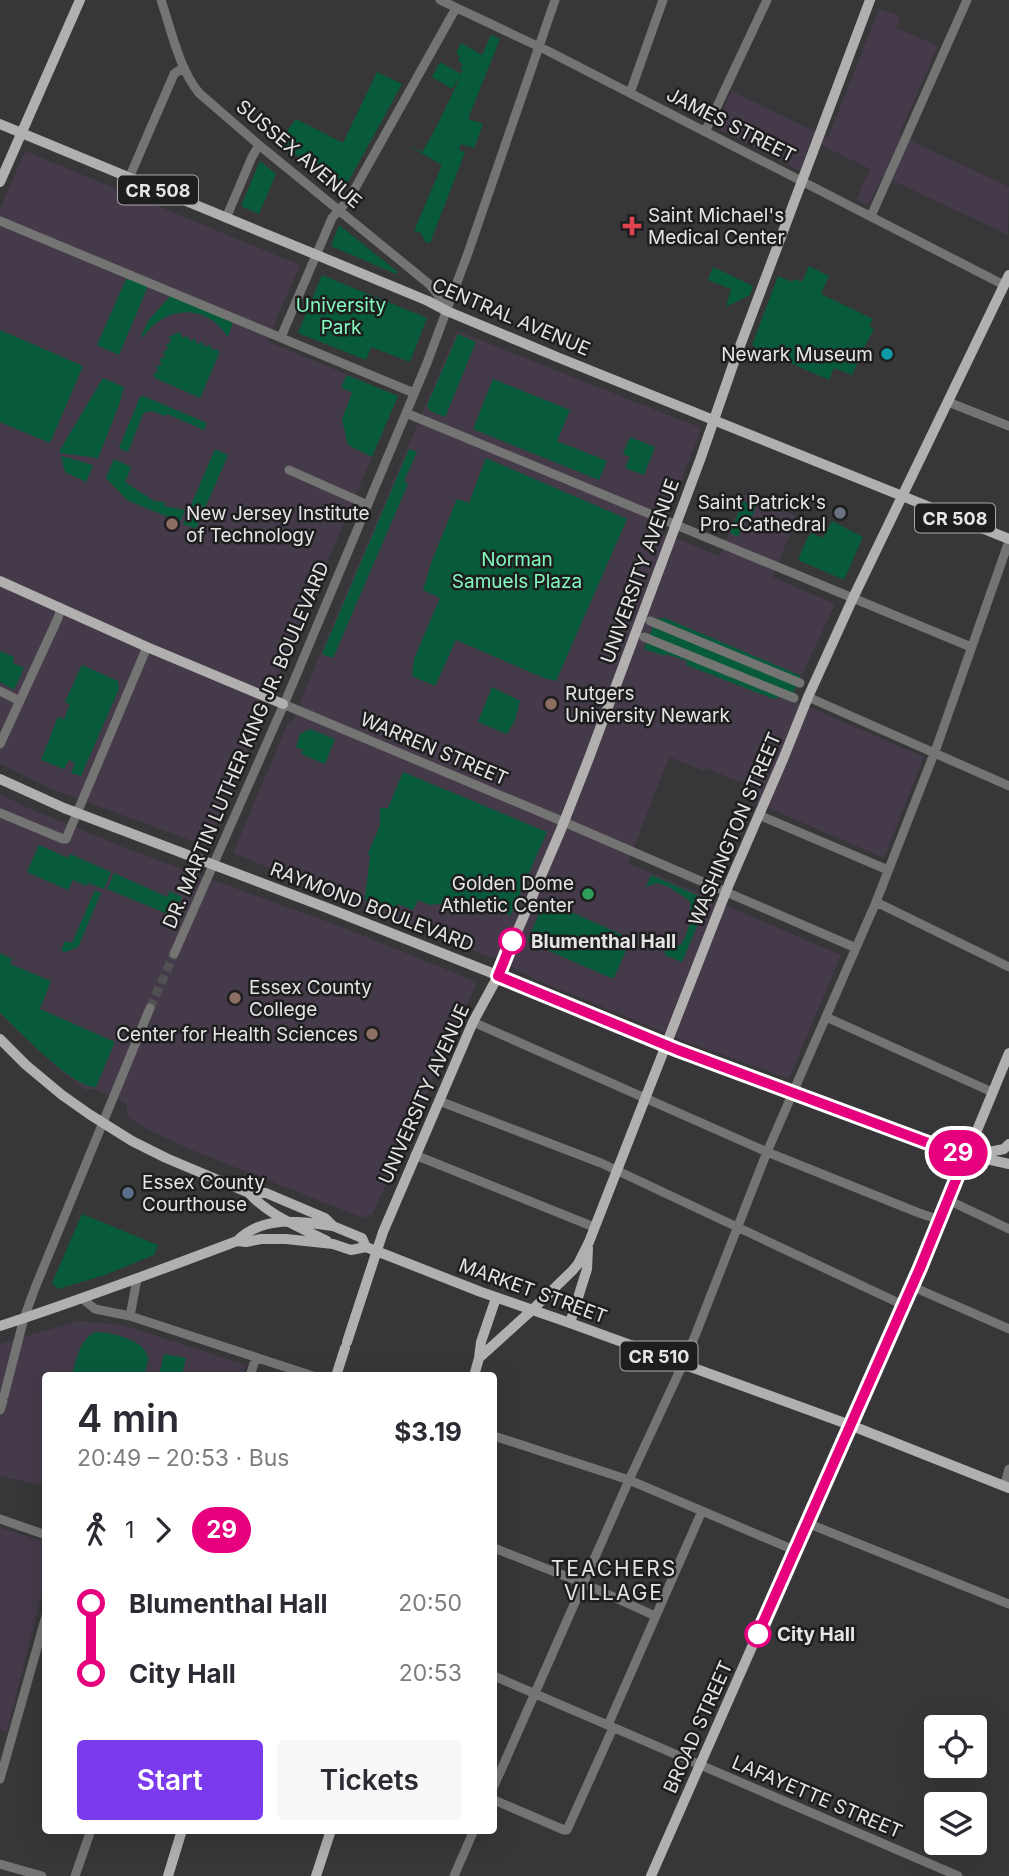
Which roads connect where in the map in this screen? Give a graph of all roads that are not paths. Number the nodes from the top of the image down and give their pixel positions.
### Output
1 (80, 0) edge
2 (161, 0) edge
3 (440, 0) edge
4 (555, 0) edge
5 (663, 0) edge
6 (767, 0) edge
7 (870, 0) edge
8 (967, 0) edge
9 (456, 8) junction
10 (538, 46) junction
11 (184, 67) junction
12 (630, 93) junction
13 (0, 124) edge
14 (705, 132) junction
15 (21, 133) junction
16 (259, 145) junction
17 (129, 178) junction
18 (0, 181) edge
19 (802, 181) junction
20 (339, 210) junction
21 (871, 216) junction
22 (226, 218) junction
23 (0, 221) edge
24 (316, 255) junction
25 (1007, 280) edge
26 (447, 311) junction
27 (281, 337) junction
28 (414, 393) junction
29 (948, 402) junction
30 (406, 413) junction
31 (713, 419) junction
32 (1009, 426) edge
33 (289, 470) dead end
34 (902, 496) junction
35 (368, 505) junction
36 (676, 525) junction
37 (1009, 540) edge
38 (0, 581) edge
39 (853, 598) junction
40 (61, 608) junction
41 (650, 621) dead end
42 (662, 626) junction
43 (680, 634) junction
44 (644, 637) dead end
45 (656, 642) junction
46 (148, 647) junction
47 (971, 647) junction
48 (718, 649) junction
49 (680, 652) junction
50 (752, 663) junction
51 (711, 664) junction
52 (775, 673) junction
53 (753, 682) junction
54 (800, 683) dead end
55 (0, 691) edge
56 (776, 691) junction
57 (808, 697) junction
58 (794, 698) dead end
59 (20, 701) junction
60 (283, 704) junction
61 (0, 744) edge
62 (935, 752) junction
63 (0, 779) edge
64 (1009, 786) edge
65 (0, 813) edge
66 (759, 815) junction
67 (564, 822) junction
68 (888, 870) junction
69 (726, 892) junction
70 (876, 902) junction
71 (856, 948) junction
72 (174, 954) tunnel mouth
73 (1009, 967) edge
74 (498, 976) junction
75 (150, 1008) tunnel mouth
76 (826, 1017) junction
77 (473, 1022) junction
78 (0, 1039) edge
79 (666, 1045) junction
80 (1009, 1053) edge
81 (992, 1092) junction
82 (793, 1094) junction
83 (646, 1098) junction
84 (439, 1101) junction
85 (102, 1123) junction
86 (1009, 1144) edge
87 (767, 1152) junction
88 (415, 1155) junction
89 (966, 1155) junction
90 (1009, 1164) edge
91 (616, 1170) junction
92 (249, 1193) junction
93 (948, 1200) junction
94 (940, 1220) junction
95 (288, 1221) junction
96 (333, 1226) junction
97 (594, 1227) junction
98 (737, 1227) junction
99 (1009, 1228) edge
100 (237, 1241) junction
101 (589, 1242) junction
102 (332, 1244) junction
103 (371, 1249) junction
104 (137, 1279) junction
105 (911, 1286) junction
106 (496, 1298) junction
107 (83, 1299) junction
108 (903, 1305) junction
109 (532, 1310) junction
110 (130, 1316) junction
111 (24, 1318) junction
112 (570, 1323) junction
113 (0, 1326) edge
114 (1009, 1329) edge
115 (256, 1357) junction
116 (479, 1358) junction
117 (683, 1364) junction
118 (251, 1372) edge
119 (301, 1372) edge
120 (337, 1372) edge
121 (475, 1372) edge
122 (2, 1402) edge
123 (850, 1425) junction
124 (497, 1437) edge
125 (1009, 1469) edge
126 (629, 1480) junction
127 (1006, 1487) edge
128 (702, 1511) junction
129 (0, 1519) edge
130 (807, 1523) junction
131 (42, 1534) edge
132 (497, 1549) edge
133 (794, 1550) junction
134 (583, 1583) junction
135 (1009, 1604) edge
136 (655, 1616) junction
137 (42, 1630) edge
138 (497, 1677) edge
139 (534, 1694) junction
140 (610, 1726) junction
141 (701, 1766) junction
142 (0, 1779) edge
143 (497, 1779) edge
144 (497, 1801) edge
145 (90, 1834) edge
146 (181, 1834) edge
147 (330, 1834) edge
148 (472, 1834) edge
149 (0, 1864) edge
150 (41, 1876) edge
151 (75, 1876) edge
152 (168, 1876) edge
153 (316, 1876) edge
154 (454, 1876) edge
155 (652, 1876) edge
156 (958, 1876) edge

1 - 15 main road
2 - 11 street, SUSSEX AVENUE
3 - 9 street, JAMES STREET
4 - 10 street, DR. MARTIN LUTHER KING JR. BOULEVARD
5 - 12 street
6 - 14 street
7 - 19 main road, UNIVERSITY AVENUE
8 - 21 street
9 - 10 street, JAMES STREET
9 - 20 street
10 - 12 street, JAMES STREET
10 - 26 street, DR. MARTIN LUTHER KING JR. BOULEVARD
11 - 16 street, SUSSEX AVENUE
11 - 17 street
12 - 14 street, JAMES STREET
13 - 15 main road, CENTRAL AVENUE / CR 508
14 - 19 street, JAMES STREET
15 - 17 main road, CENTRAL AVENUE / CR 508
15 - 18 main road
16 - 20 street, SUSSEX AVENUE
16 - 22 street
17 - 22 main road, CENTRAL AVENUE / CR 508
19 - 21 street, JAMES STREET
19 - 31 main road, UNIVERSITY AVENUE
20 - 24 street
20 - 26 street, SUSSEX AVENUE
21 - 25 street, JAMES STREET
22 - 24 main road, CENTRAL AVENUE / CR 508
23 - 27 street
24 - 26 main road, CENTRAL AVENUE / CR 508
24 - 27 street
25 - 29 main road, WASHINGTON STREET
26 - 28 street, DR. MARTIN LUTHER KING JR. BOULEVARD
26 - 31 main road, CENTRAL AVENUE / CR 508
27 - 28 street
28 - 30 street, DR. MARTIN LUTHER KING JR. BOULEVARD
29 - 32 street
29 - 34 main road, WASHINGTON STREET
30 - 35 street, DR. MARTIN LUTHER KING JR. BOULEVARD
30 - 36 street
31 - 34 main road, CENTRAL AVENUE / CR 508
31 - 36 main road, UNIVERSITY AVENUE
33 - 35 street
34 - 37 main road, CENTRAL AVENUE / CR 508
34 - 39 main road, WASHINGTON STREET
35 - 60 street, DR. MARTIN LUTHER KING JR. BOULEVARD
36 - 39 street
36 - 67 main road, UNIVERSITY AVENUE
37 - 47 street
38 - 40 main road, WARREN STREET
39 - 47 street
39 - 57 main road, WASHINGTON STREET
40 - 46 main road, WARREN STREET
40 - 59 street
41 - 42 street
42 - 43 street
42 - 45 street
43 - 48 street
43 - 49 street
44 - 45 street
45 - 49 street
46 - 60 main road, WARREN STREET
46 - 65 street
47 - 62 street
48 - 50 street
48 - 51 street
49 - 51 street
50 - 52 street
50 - 53 street
51 - 53 street
52 - 54 street
52 - 56 street
53 - 56 street
55 - 59 street
56 - 58 street
57 - 62 street
57 - 66 main road, WASHINGTON STREET
59 - 61 street
60 - 67 street, WARREN STREET
60 - 72 street, DR. MARTIN LUTHER KING JR. BOULEVARD
62 - 64 street
62 - 68 street
63 - 74 main road, RAYMOND BOULEVARD
66 - 68 street
66 - 69 main road, WASHINGTON STREET
67 - 69 street, WARREN STREET
67 - 74 main road, UNIVERSITY AVENUE
68 - 70 street
69 - 71 street, WARREN STREET
69 - 79 main road, WASHINGTON STREET
70 - 71 street
70 - 73 street
71 - 76 street
74 - 77 main road, UNIVERSITY AVENUE
74 - 79 main road, RAYMOND BOULEVARD
75 - 85 street
76 - 81 street
76 - 82 street
77 - 83 street
77 - 84 main road, UNIVERSITY AVENUE
78 - 85 main road, MARKET STREET
79 - 82 main road, RAYMOND BOULEVARD
79 - 83 main road, WASHINGTON STREET
80 - 81 main road, BROAD STREET
81 - 89 main road, BROAD STREET
82 - 87 street
82 - 89 main road, RAYMOND BOULEVARD
83 - 87 street
83 - 91 main road, WASHINGTON STREET
84 - 88 main road, UNIVERSITY AVENUE
84 - 91 street
85 - 92 main road, MARKET STREET
85 - 111 street
86 - 89 main road
87 - 94 street
87 - 98 street
88 - 97 street
88 - 103 main road, UNIVERSITY AVENUE
89 - 90 main road, RAYMOND BOULEVARD
89 - 93 main road, BROAD STREET
91 - 97 main road, WASHINGTON STREET
91 - 98 street
92 - 95 main road, MARKET STREET
92 - 96 main road, MARKET STREET
93 - 94 main road, BROAD STREET
93 - 99 street
94 - 105 main road, BROAD STREET
95 - 96 main road
95 - 100 main road, CR 510
95 - 102 main road, MARKET STREET
96 - 103 main road, MARKET STREET
97 - 101 main road, WASHINGTON STREET
98 - 108 street
98 - 117 street
100 - 102 main road, CR 510
100 - 104 main road, CR 510
101 - 109 main road, WASHINGTON STREET
101 - 112 main road
102 - 103 main road, CR 510
103 - 106 main road, MARKET STREET / CR 510
103 - 120 main road, UNIVERSITY AVENUE
104 - 107 main road, CR 510
104 - 110 street
105 - 108 main road, BROAD STREET
105 - 114 street
106 - 109 main road, MARKET STREET / CR 510
106 - 116 main road
107 - 110 street
107 - 111 main road, CR 510
108 - 123 main road, BROAD STREET
109 - 112 main road, MARKET STREET / CR 510
109 - 116 main road, WASHINGTON STREET
110 - 115 street
111 - 113 main road, CR 510
111 - 122 street
112 - 117 main road, MARKET STREET / CR 510
115 - 118 street
115 - 119 street
116 - 121 main road
117 - 123 main road, MARKET STREET / CR 510
117 - 126 street
123 - 127 main road, MARKET STREET / CR 510
123 - 130 main road, BROAD STREET
124 - 126 street
125 - 127 street
126 - 128 street
126 - 134 street
128 - 133 street
128 - 136 street
129 - 131 street
130 - 133 main road, BROAD STREET
130 - 135 street
132 - 134 street
133 - 141 main road, BROAD STREET
134 - 136 street
134 - 139 street
136 - 140 street
137 - 142 street
138 - 139 street, LAFAYETTE STREET
139 - 140 street, LAFAYETTE STREET
139 - 143 street
140 - 141 street, LAFAYETTE STREET
140 - 144 street
141 - 155 main road, BROAD STREET
141 - 156 street, LAFAYETTE STREET
145 - 151 street
146 - 152 main road
147 - 153 main road
148 - 154 street
149 - 150 street

